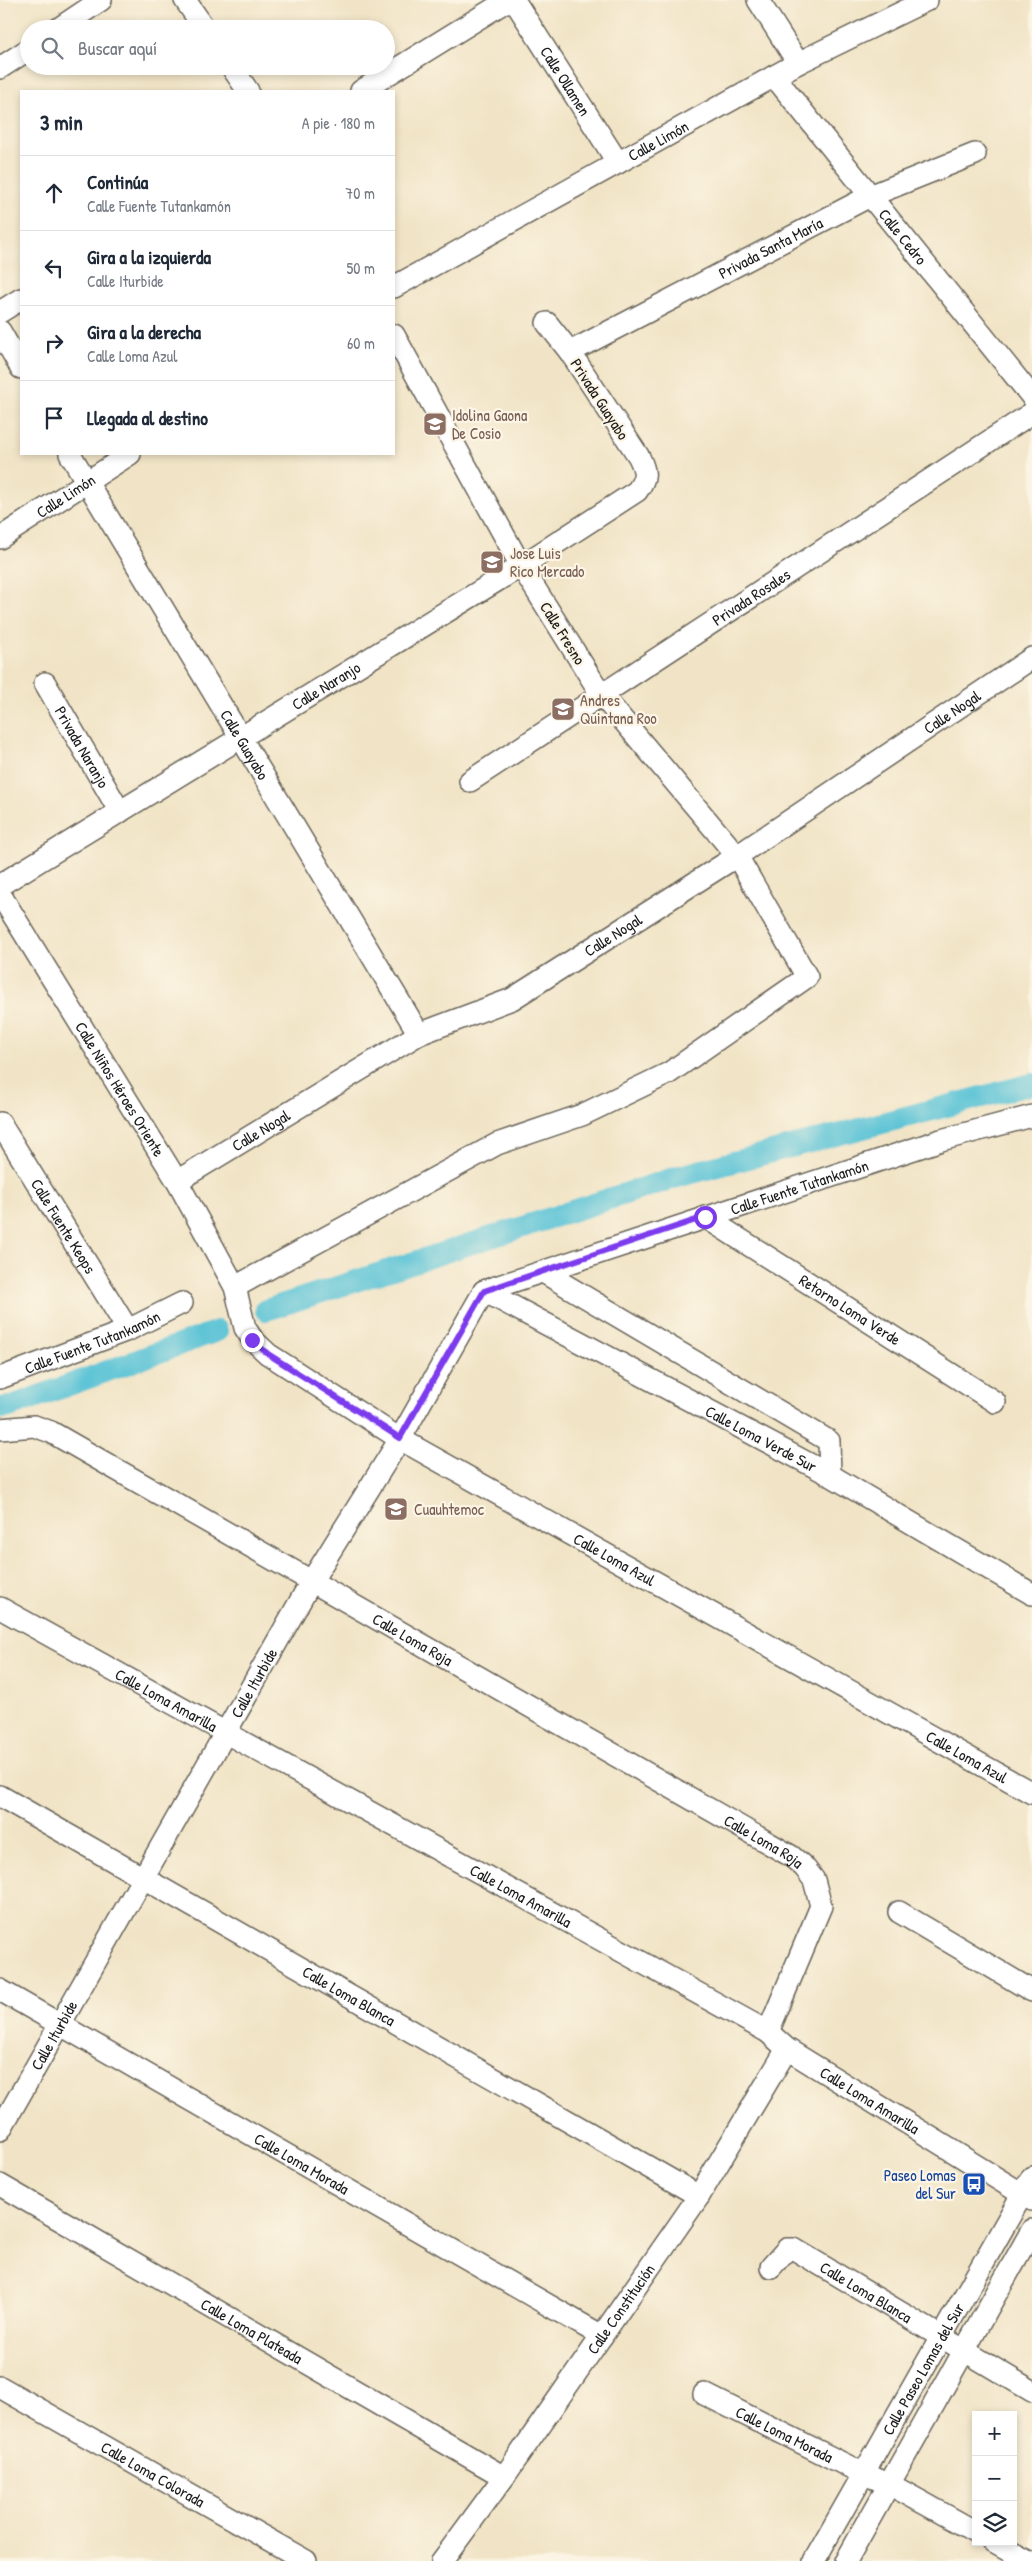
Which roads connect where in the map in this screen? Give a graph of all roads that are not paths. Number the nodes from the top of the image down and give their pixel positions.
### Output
1 (101, 0) edge
2 (184, 0) edge
3 (508, 0) edge
4 (514, 0) edge
5 (758, 0) edge
6 (927, 0) edge
7 (71, 20) edge
8 (198, 20) edge
9 (20, 55) edge
10 (798, 63) junction
11 (0, 68) edge
12 (395, 69) edge
13 (237, 75) edge
14 (386, 75) edge
15 (774, 76) junction
16 (247, 90) edge
17 (362, 90) edge
18 (975, 154) dead end
19 (618, 163) junction
20 (870, 196) junction
21 (395, 286) edge
22 (20, 300) edge
23 (0, 312) edge
24 (547, 323) dead end
25 (0, 331) edge
26 (395, 337) edge
27 (570, 352) junction
28 (20, 366) edge
29 (1032, 397) edge
30 (1032, 413) edge
31 (71, 455) edge
32 (128, 455) edge
33 (646, 478) joint
34 (86, 482) junction
35 (0, 538) edge
36 (521, 566) junction
37 (1032, 658) edge
38 (45, 682) dead end
39 (601, 694) junction
40 (240, 738) junction
41 (470, 781) dead end
42 (120, 812) junction
43 (737, 856) junction
44 (0, 885) edge
45 (0, 894) edge
46 (419, 1034) junction
47 (1032, 1116) edge
48 (0, 1123) edge
49 (177, 1181) junction
50 (705, 1217) junction
51 (543, 1272) junction
52 (235, 1287) junction
53 (484, 1291) junction
54 (182, 1303) dead end
55 (128, 1330) junction
56 (0, 1378) edge
57 (994, 1402) dead end
58 (0, 1429) edge
59 (400, 1438) junction
60 (830, 1475) junction
61 (311, 1582) junction
62 (1032, 1594) edge
63 (0, 1608) edge
64 (225, 1734) junction
65 (1032, 1793) edge
66 (0, 1796) edge
67 (143, 1878) junction
68 (899, 1912) dead end
69 (0, 1990) edge
70 (1032, 1991) edge
71 (60, 2025) junction
72 (768, 2032) junction
73 (787, 2048) junction
74 (0, 2130) edge
75 (0, 2185) edge
76 (1029, 2190) edge
77 (699, 2196) junction
78 (1032, 2230) edge
79 (771, 2267) dead end
80 (602, 2336) junction
81 (942, 2338) junction
82 (965, 2351) junction
83 (0, 2387) edge
84 (1032, 2390) edge
85 (704, 2394) dead end
86 (864, 2474) junction
87 (504, 2477) junction
88 (889, 2484) junction
89 (972, 2530) edge
90 (1000, 2546) edge
91 (306, 2561) edge
92 (442, 2561) edge
93 (814, 2561) edge
94 (846, 2561) edge
95 (1027, 2561) edge

1 - 7 street
2 - 8 street
3 - 12 street
4 - 19 street, Calle Ollamen
5 - 10 street
6 - 10 street, Calle Limón
9 - 11 street
10 - 15 street, Calle Limón
13 - 16 street
14 - 17 street
15 - 19 street, Calle Limón
15 - 20 street, Calle Cedro
18 - 20 street, Privada Santa María
19 - 21 street, Calle Limón
20 - 27 street, Privada Santa María
20 - 29 street, Calle Cedro
22 - 23 street
24 - 27 street, Privada Guayabo
25 - 28 street
26 - 36 street, Calle Fresno
27 - 33 street, Privada Guayabo
30 - 39 street, Privada Rosales
31 - 34 street, Calle Guayabo
32 - 34 street, Calle Limón
33 - 36 street, Calle Naranjo
34 - 35 street, Calle Limón
34 - 40 street, Calle Guayabo
36 - 39 street, Calle Fresno
36 - 40 street, Calle Naranjo
37 - 43 street, Calle Nogal
38 - 42 street, Privada Naranjo
39 - 41 street, Privada Rosales
39 - 43 street, Calle Fresno
40 - 42 street, Calle Naranjo
40 - 46 street, Calle Guayabo
42 - 44 street, Calle Naranjo
43 - 46 street, Calle Nogal
43 - 52 street, Calle Fresno
45 - 49 street, Calle Niños Héroes Oriente
46 - 49 street, Calle Nogal
47 - 50 street, Calle Fuente Tutankamón
48 - 55 street, Calle Fuente Keops
49 - 52 street, Calle Niños Héroes Oriente
50 - 51 street, Calle Fuente Tutankamón
50 - 57 street, Retorno Loma Verde
51 - 53 street, Calle Fuente Tutankamón
51 - 60 street
52 - 59 street, Calle Loma Azul
53 - 59 street, Calle Iturbide
53 - 60 street, Calle Loma Verde Sur
54 - 55 street, Calle Fuente Tutankamón
55 - 56 street, Calle Fuente Tutankamón
58 - 61 street, Calle Loma Roja
59 - 61 street, Calle Iturbide
59 - 65 street, Calle Loma Azul
60 - 62 street, Calle Loma Verde Sur
61 - 64 street, Calle Iturbide
61 - 72 street, Calle Loma Roja
63 - 64 street, Calle Loma Amarilla
64 - 67 street, Calle Iturbide
64 - 72 street, Calle Loma Amarilla
66 - 67 street, Calle Loma Blanca
67 - 71 street, Calle Iturbide
67 - 77 street, Calle Loma Blanca
68 - 70 street
69 - 71 street, Calle Loma Morada
71 - 74 street, Calle Iturbide
71 - 80 street, Calle Loma Morada
72 - 73 street, Calle Loma Amarilla
73 - 76 street, Calle Loma Amarilla
73 - 77 street, Calle Constitución
75 - 87 street, Calle Loma Plateada
76 - 81 street, Calle Paseo Lomas del Sur
77 - 80 street, Calle Constitución
78 - 82 street, Calle Paseo Lomas del Sur
79 - 81 street, Calle Loma Blanca
80 - 87 street, Calle Constitución
81 - 82 street, Calle Loma Blanca
81 - 86 street, Calle Paseo Lomas del Sur
82 - 84 street, Calle Loma Blanca
82 - 88 street, Calle Paseo Lomas del Sur
83 - 91 street, Calle Loma Colorada
85 - 86 street, Calle Loma Morada
86 - 88 street, Calle Loma Morada
86 - 93 street, Calle Paseo Lomas del Sur
87 - 92 street, Calle Constitución
88 - 89 street, Calle Loma Morada
88 - 94 street, Calle Paseo Lomas del Sur
90 - 95 street

